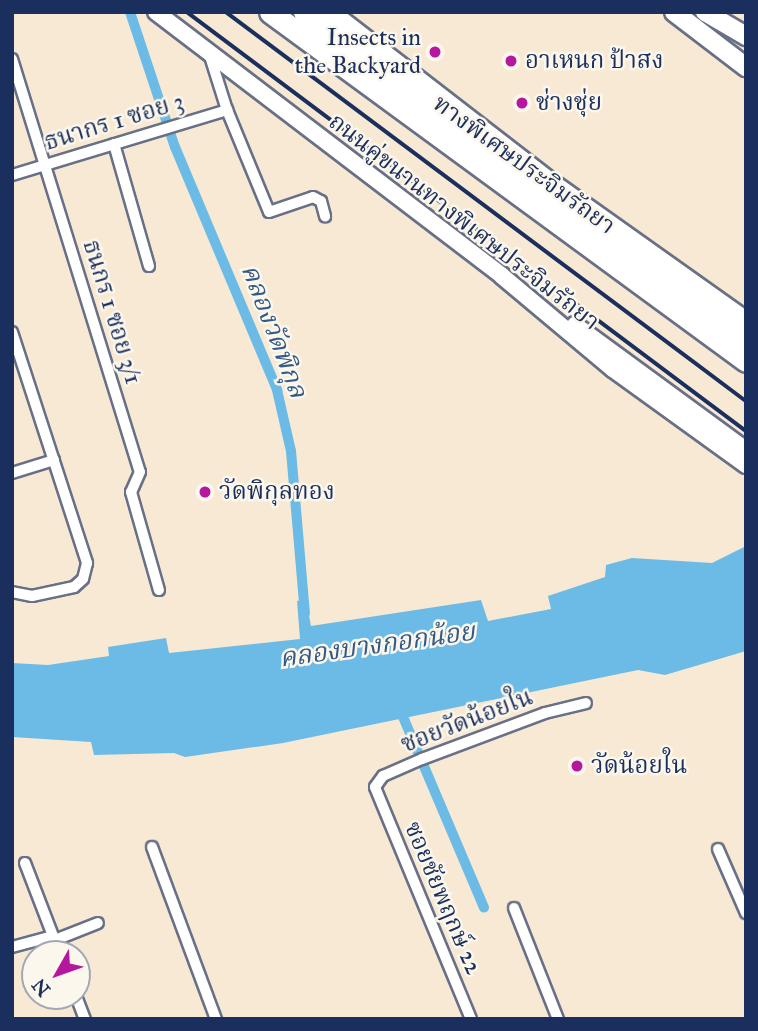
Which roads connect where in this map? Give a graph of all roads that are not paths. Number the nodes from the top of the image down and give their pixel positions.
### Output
1 (156, 12) edge
2 (270, 12) edge
3 (304, 12) edge
4 (332, 12) edge
5 (674, 12) edge
6 (689, 12) edge
7 (705, 12) edge
8 (729, 12) edge
9 (746, 23) edge
10 (746, 36) edge
11 (746, 52) edge
12 (209, 53) junction
13 (12, 59) edge
14 (746, 67) edge
15 (227, 110) junction
16 (114, 145) junction
17 (44, 165) junction
18 (12, 175) edge
19 (552, 182) junction
20 (326, 216) dead end
21 (149, 266) dead end
22 (502, 276) junction
23 (746, 311) edge
24 (746, 320) edge
25 (12, 332) edge
26 (746, 337) edge
27 (746, 361) edge
28 (746, 450) edge
29 (54, 460) junction
30 (746, 466) edge
31 (12, 473) edge
32 (159, 590) dead end
33 (12, 592) edge
34 (586, 704) dead end
35 (376, 793) joint
36 (152, 847) dead end
37 (718, 849) dead end
38 (25, 863) dead end
39 (514, 908) dead end
40 (746, 913) edge
41 (98, 923) dead end
42 (54, 938) junction
43 (15, 943) edge
44 (216, 1019) edge
45 (471, 1019) edge
46 (558, 1019) edge

1 - 12 main road, ถนนคู่ขนานทางพิเศษประจิมรัถยา
2 - 27 highway, ทางพิเศษประจิมรัถยา
3 - 26 highway, ทางพิเศษประจิมรัถยา
4 - 19 main road
5 - 14 main road
6 - 11 main road
7 - 10 main road
8 - 9 main road
12 - 15 street
12 - 22 main road, ถนนคู่ขนานทางพิเศษประจิมรัถยา
13 - 17 street, ธนกร 1 ซอย 3/1
15 - 16 street, ธนากร 1 ซอย 3
15 - 20 street
16 - 17 street, ธนากร 1 ซอย 3
16 - 21 street
17 - 18 street, ธนากร 1 ซอย 3
17 - 32 street, ธนกร 1 ซอย 3/1
19 - 23 main road
19 - 24 main road
22 - 28 main road
22 - 30 main road, ถนนคู่ขนานทางพิเศษประจิมรัถยา
25 - 29 street
29 - 31 street
29 - 33 street
34 - 35 street, ซอยวัดน้อยใน
35 - 45 street, ซอยชัยพฤกษ์ 22
36 - 44 street
37 - 40 street
38 - 42 street
39 - 46 street
41 - 42 street
42 - 43 street

